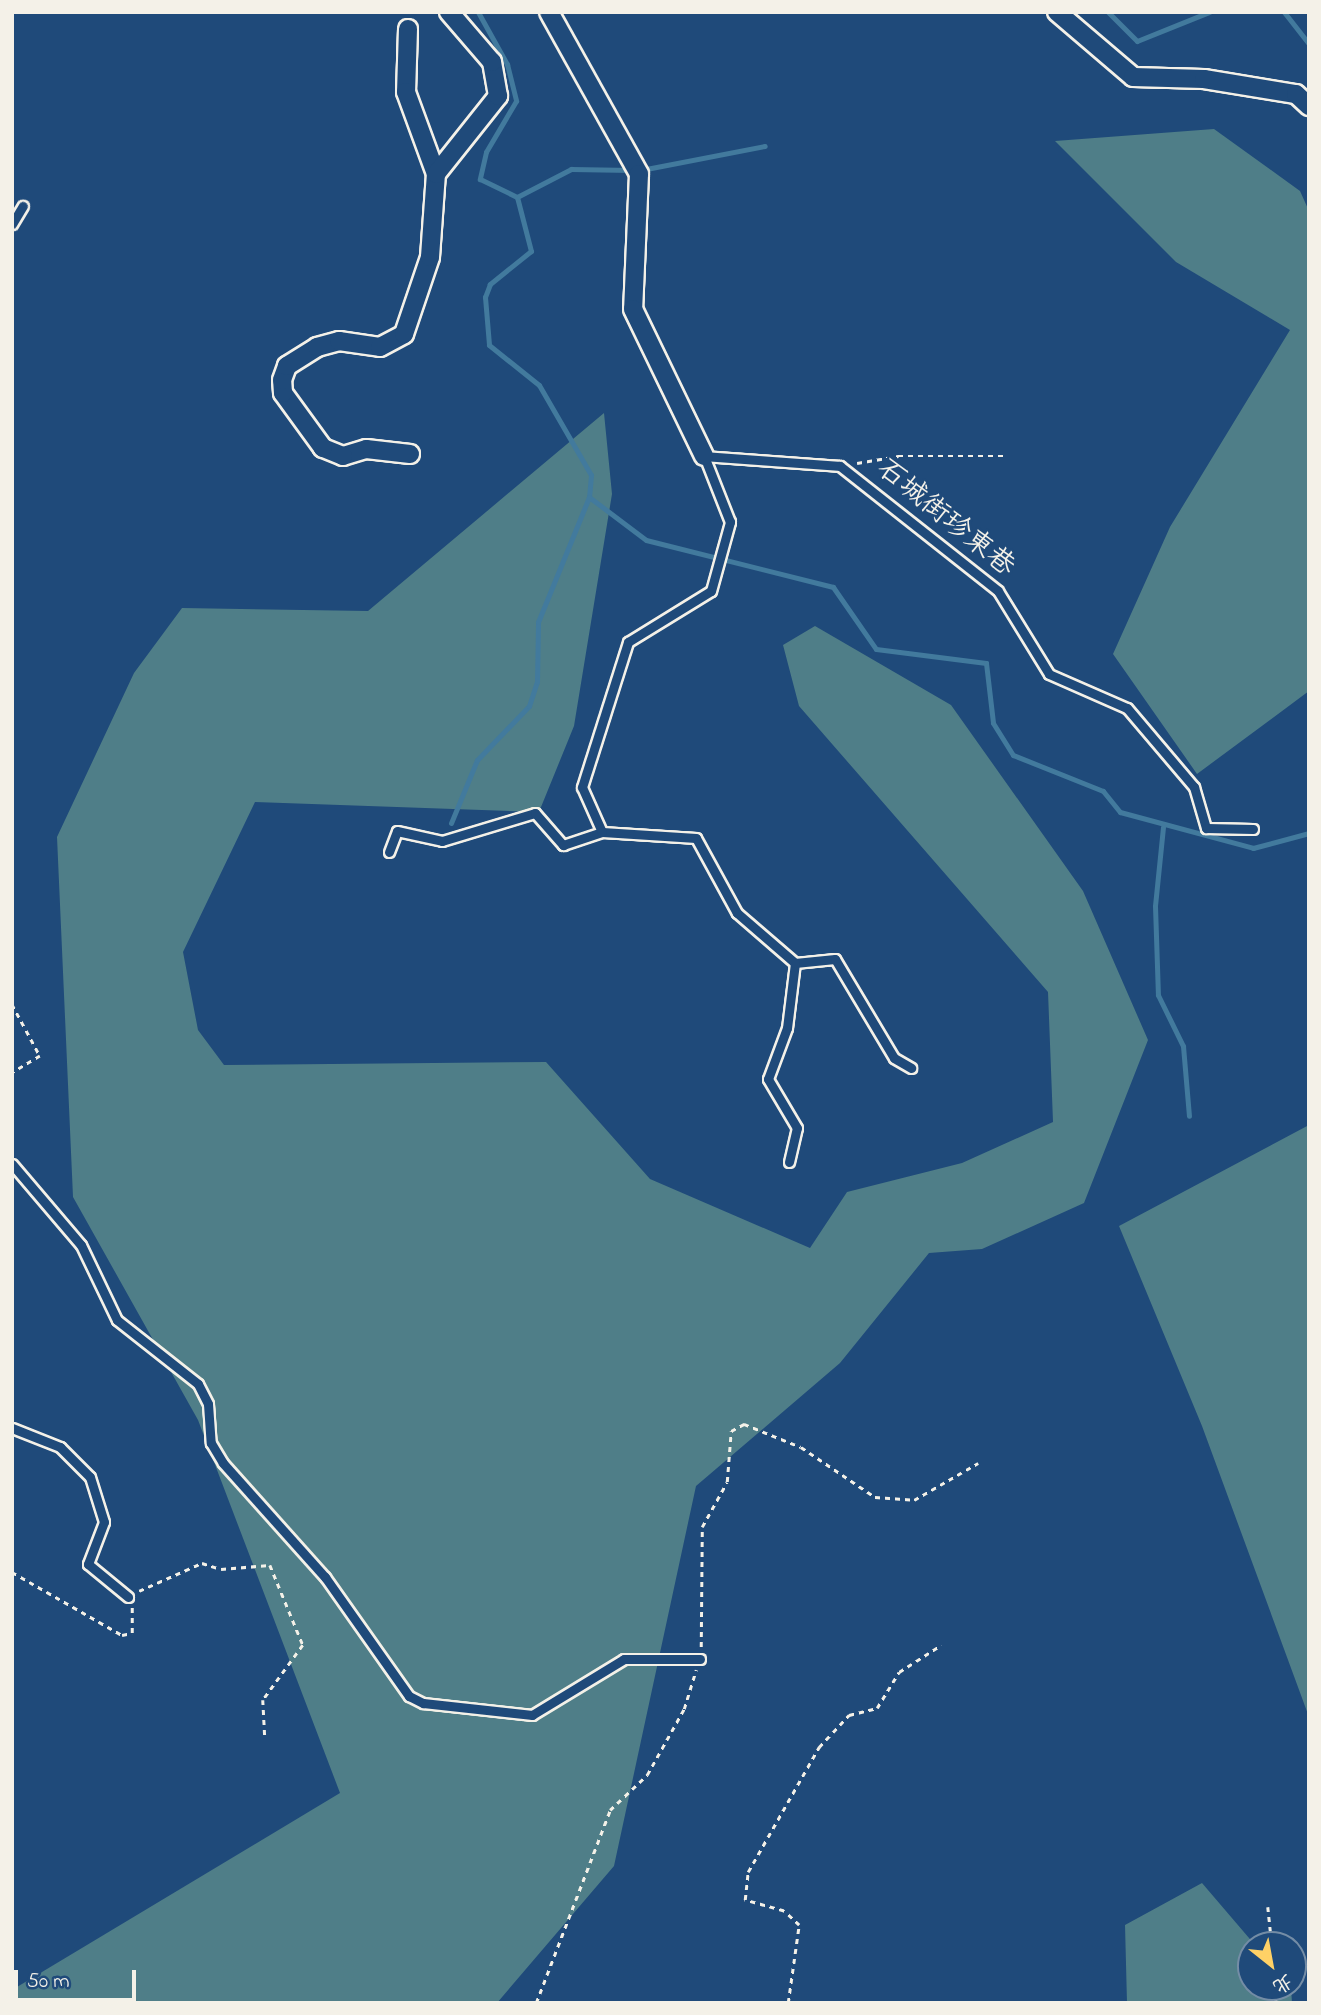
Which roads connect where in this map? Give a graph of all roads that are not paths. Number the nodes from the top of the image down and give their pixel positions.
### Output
1 (449, 12) edge
2 (549, 12) edge
3 (1057, 12) edge
4 (408, 29) dead end
5 (1309, 106) edge
6 (436, 174) junction
7 (23, 206) dead end
8 (12, 224) edge
9 (410, 454) dead end
10 (704, 456) junction
11 (1253, 829) dead end
12 (602, 832) junction
13 (389, 852) dead end
14 (795, 963) junction
15 (911, 1068) dead end
16 (789, 1162) dead end
17 (12, 1164) edge
18 (12, 1428) edge
19 (128, 1597) road end
20 (700, 1660) road end

1 - 6 street
2 - 10 street
3 - 5 street
4 - 6 street
6 - 9 street
7 - 8 lane
10 - 11 lane, 石城街珍東巷
10 - 12 lane
12 - 13 lane
12 - 14 lane
14 - 15 lane
14 - 16 lane
17 - 20 lane
18 - 19 lane

